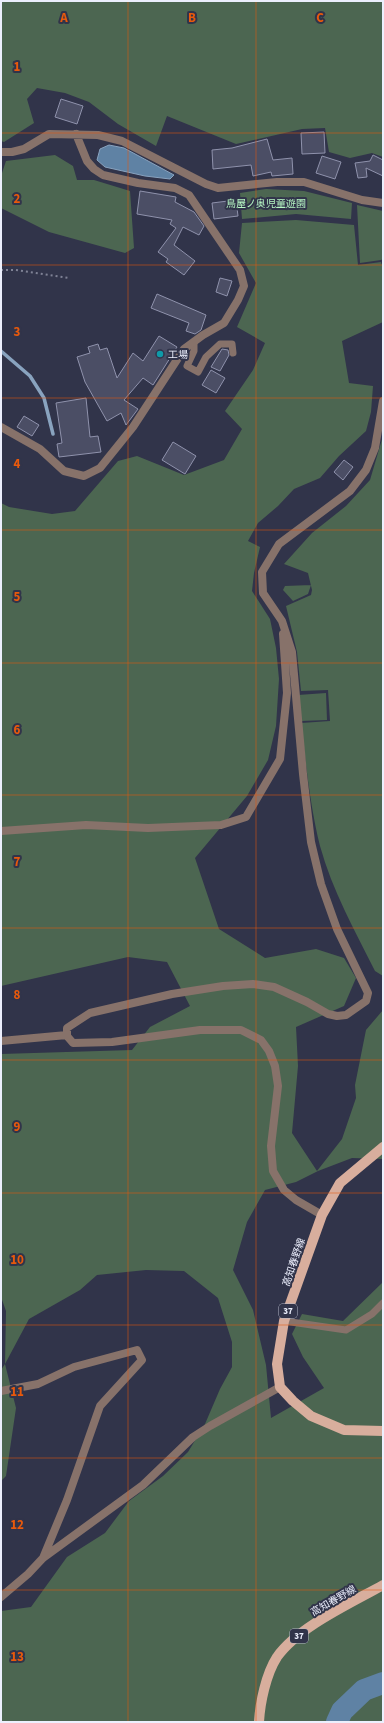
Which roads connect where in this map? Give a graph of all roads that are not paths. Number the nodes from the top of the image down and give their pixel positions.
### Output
1 (76, 134) junction
2 (1, 152) edge
3 (383, 204) edge
4 (194, 342) junction
5 (233, 353) dead end
6 (383, 401) edge
7 (1, 427) edge
8 (282, 621) junction
9 (1, 831) edge
10 (67, 1035) junction
11 (1, 1041) edge
12 (382, 1150) edge
13 (322, 1215) junction
14 (383, 1303) edge
15 (284, 1321) junction
16 (280, 1387) junction
17 (1, 1391) edge
18 (383, 1431) edge
19 (43, 1558) junction
20 (383, 1585) edge
21 (1, 1597) edge
22 (259, 1722) edge

1 - 2 street
1 - 3 street
1 - 4 street
4 - 5 lane
4 - 7 street
6 - 8 street
8 - 9 street
8 - 10 street
10 - 11 street
10 - 13 street
12 - 13 main road, 高知春野線 / 37
13 - 15 main road, 高知春野線 / 37
14 - 15 lane
15 - 16 main road, 高知春野線 / 37
16 - 18 main road
16 - 19 street
17 - 19 street
19 - 21 street
20 - 22 main road, 高知春野線 / 37

